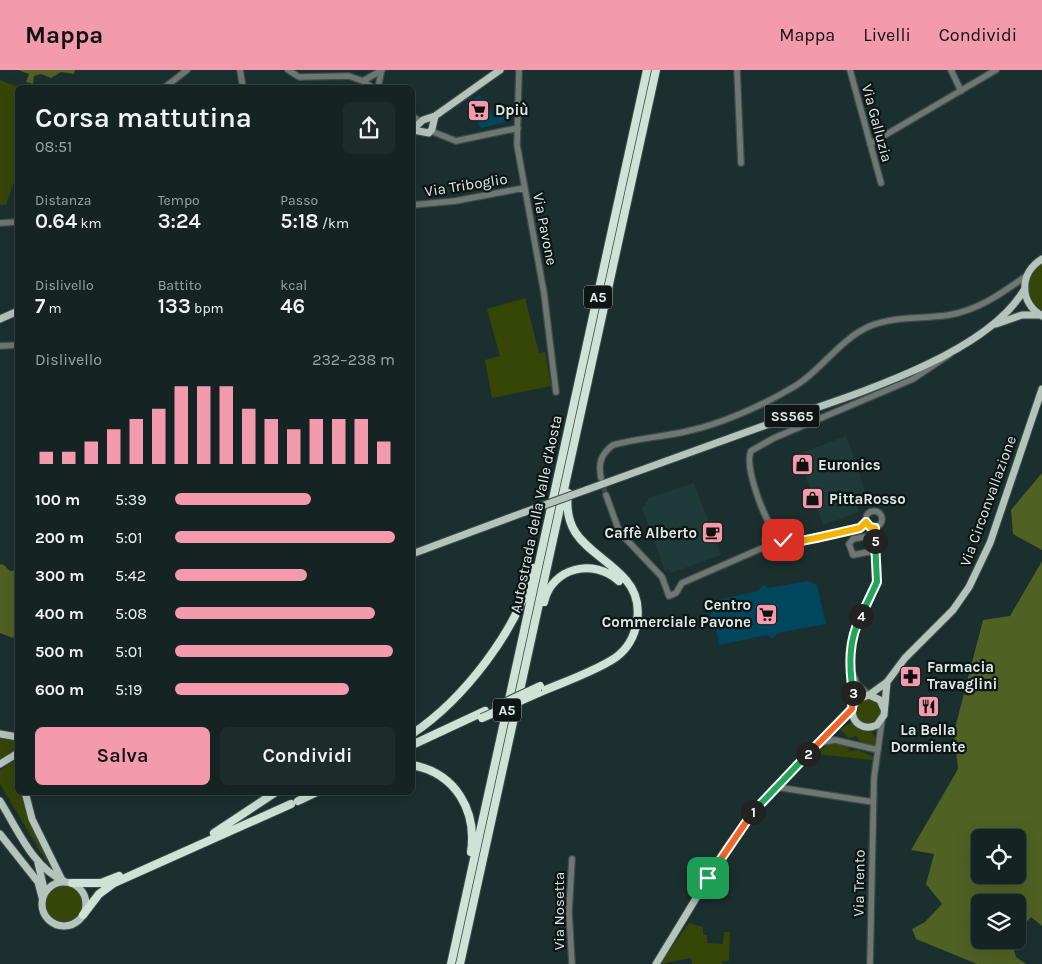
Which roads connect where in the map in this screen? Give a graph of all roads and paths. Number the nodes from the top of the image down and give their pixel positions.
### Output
1 (187, 70) edge
2 (240, 70) edge
3 (288, 70) edge
4 (500, 70) edge
5 (519, 70) edge
6 (647, 70) edge
7 (656, 70) edge
8 (737, 70) edge
9 (850, 70) edge
10 (951, 70) edge
11 (996, 70) edge
12 (382, 71) edge
13 (327, 73) edge
14 (364, 84) edge
15 (168, 85) edge
16 (242, 85) edge
17 (379, 85) edge
18 (961, 91) junction
19 (435, 116) junction
20 (415, 118) edge
21 (422, 124) junction
22 (518, 128) junction
23 (433, 129) junction
24 (870, 144) junction
25 (741, 163) dead end
26 (881, 183) dead end
27 (524, 188) junction
28 (415, 205) edge
29 (15, 222) edge
30 (0, 224) edge
31 (1042, 259) edge
32 (1026, 276) junction
33 (1024, 290) junction
34 (15, 313) edge
35 (1041, 316) edge
36 (0, 319) edge
37 (990, 326) junction
38 (15, 345) edge
39 (960, 345) junction
40 (0, 346) edge
41 (1042, 389) edge
42 (556, 392) dead end
43 (577, 436) junction
44 (601, 478) tunnel mouth
45 (606, 495) tunnel mouth
46 (866, 522) junction
47 (548, 524) junction
48 (875, 528) junction
49 (775, 531) junction
50 (783, 540) junction
51 (874, 540) junction
52 (767, 546) junction
53 (874, 551) junction
54 (415, 553) edge
55 (529, 652) junction
56 (851, 665) junction
57 (887, 682) junction
58 (539, 689) junction
59 (869, 695) junction
60 (853, 707) junction
61 (885, 712) junction
62 (483, 715) junction
63 (882, 720) junction
64 (856, 722) junction
65 (836, 727) junction
66 (870, 728) junction
67 (415, 731) edge
68 (0, 734) edge
69 (15, 736) edge
70 (879, 741) junction
71 (820, 743) junction
72 (415, 744) edge
73 (415, 749) edge
74 (878, 750) junction
75 (15, 755) edge
76 (0, 764) edge
77 (415, 766) edge
78 (776, 787) junction
79 (25, 795) edge
80 (272, 795) edge
81 (310, 795) edge
82 (0, 801) edge
83 (873, 802) junction
84 (0, 834) edge
85 (572, 859) dead end
86 (37, 861) junction
87 (68, 882) junction
88 (44, 895) junction
89 (466, 896) junction
90 (83, 915) junction
91 (451, 964) edge
92 (460, 964) edge
93 (572, 964) edge
94 (656, 964) edge
95 (870, 964) edge

1 - 15 street
2 - 16 street
3 - 13 street
4 - 19 main road
5 - 22 street, Via Pavone
6 - 47 highway, Autostrada della Valle d'Aosta / A5
7 - 43 highway, Autostrada della Valle d'Aosta / A5
8 - 25 street
9 - 24 street, Via Galluzia
10 - 18 street
11 - 18 street
12 - 14 street
12 - 17 street
13 - 14 street
18 - 24 street
19 - 21 main road
19 - 23 main road
20 - 21 street
21 - 23 main road
21 - 23 main road
22 - 23 street
22 - 27 street, Via Pavone
24 - 26 street, Via Galluzia
27 - 28 street, Via Triboglio
27 - 42 street, Via Pavone
29 - 30 street
31 - 32 main road
32 - 33 main road, SS565
32 - 44 street
33 - 35 main road, SS565
33 - 37 main road, SS565
34 - 36 main road
35 - 37 main road, SS565
37 - 39 main road, SS565
38 - 40 street
39 - 49 street
39 - 54 main road, SS565, bridge
41 - 57 main road, Via Circonvallazione
43 - 55 highway, Autostrada della Valle d'Aosta / A5
43 - 58 highway
45 - 52 street
46 - 48 street
46 - 48 street
46 - 50 street
47 - 67 highway
47 - 89 highway, Autostrada della Valle d'Aosta / A5
48 - 51 street
49 - 50 street
49 - 52 street
50 - 52 street
51 - 53 street
51 - 53 street
53 - 56 street
55 - 58 highway
55 - 92 highway, Autostrada della Valle d'Aosta / A5
56 - 59 street
56 - 60 street
57 - 59 main road, Via Circonvallazione
57 - 61 main road
58 - 62 highway, bridge
59 - 60 main road, Via Circonvallazione
59 - 61 main road
60 - 64 main road
60 - 65 main road, Via Circonvallazione
61 - 63 main road
62 - 72 highway
62 - 73 highway
63 - 66 main road
63 - 70 street, Via Trento
64 - 65 main road
64 - 66 main road
65 - 71 main road, Via Circonvallazione
66 - 70 street
68 - 69 main road
70 - 74 street, Via Trento
71 - 74 street
71 - 78 main road, Via Circonvallazione
74 - 83 street, Via Trento
75 - 76 main road
77 - 89 highway
78 - 83 street
78 - 94 main road, Via Circonvallazione
79 - 87 main road
80 - 87 highway
81 - 90 highway
82 - 86 main road
83 - 95 street, Via Trento
84 - 88 main road
85 - 93 street, Via Nosetta
86 - 87 main road
86 - 88 main road
87 - 88 main road
87 - 90 main road
88 - 90 main road
89 - 91 highway, Autostrada della Valle d'Aosta / A5

